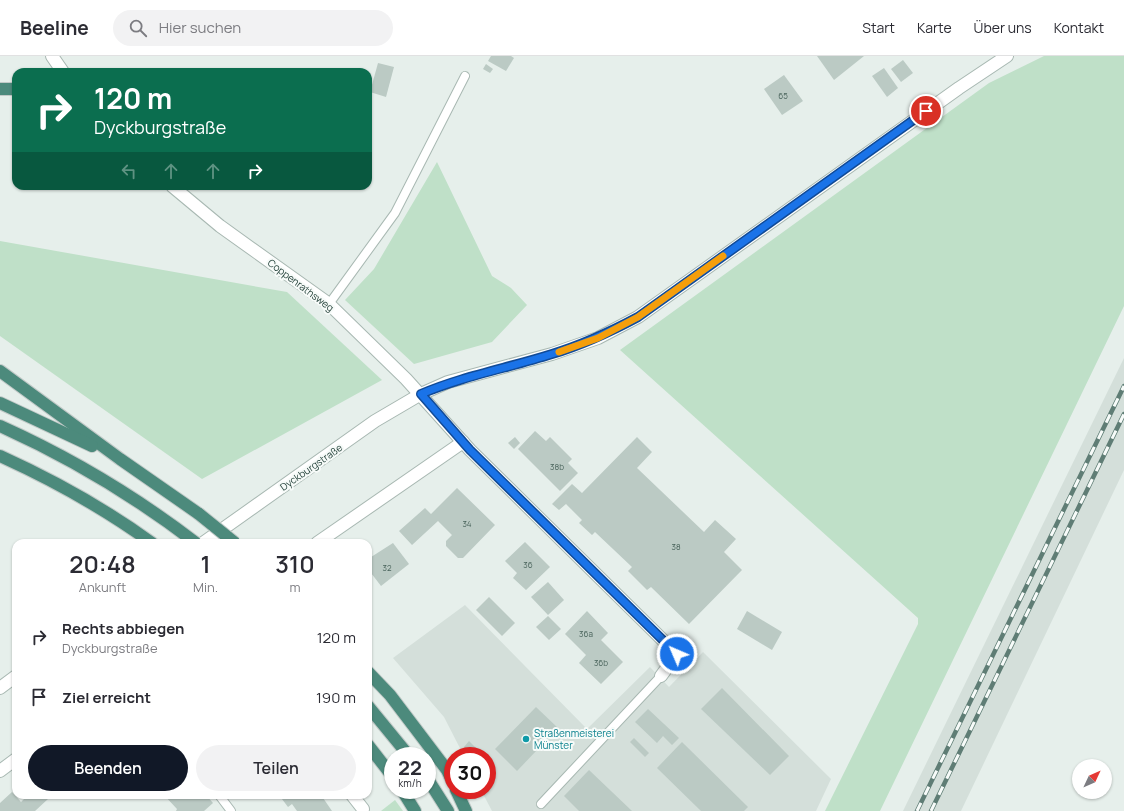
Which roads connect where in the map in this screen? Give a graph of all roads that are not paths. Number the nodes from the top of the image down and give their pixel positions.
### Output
1 (52, 56) edge
2 (1007, 56) edge
3 (60, 68) edge
4 (464, 76) dead end
5 (0, 89) edge
6 (12, 89) edge
7 (177, 190) edge
8 (329, 304) junction
9 (0, 370) edge
10 (421, 394) junction
11 (0, 402) edge
12 (0, 426) edge
13 (463, 442) junction
14 (0, 456) edge
15 (120, 459) junction
16 (147, 539) edge
17 (191, 539) edge
18 (209, 539) edge
19 (230, 539) edge
20 (323, 539) edge
21 (372, 676) edge
22 (661, 676) joint
23 (12, 679) edge
24 (0, 688) edge
25 (372, 711) edge
26 (402, 747) edge
27 (372, 750) edge
28 (12, 762) edge
29 (384, 765) edge
30 (444, 767) edge
31 (0, 771) edge
32 (436, 792) edge
33 (222, 799) edge
34 (355, 799) edge
35 (408, 799) edge
36 (460, 799) edge
37 (541, 804) dead end
38 (363, 809) dead end
39 (231, 811) edge
40 (415, 811) edge
41 (448, 811) edge
42 (466, 811) edge

1 - 3 street
2 - 10 street, Dyckburgstraße
4 - 8 lane
5 - 6 highway
7 - 8 street, Coppenrathsweg
8 - 10 street, Coppenrathsweg
9 - 15 highway
10 - 13 street
10 - 18 street, Dyckburgstraße
11 - 15 highway
12 - 17 highway
13 - 20 street
13 - 22 street
14 - 16 highway
15 - 19 highway, bridge
21 - 30 highway
22 - 37 lane
23 - 24 street
25 - 26 highway
27 - 29 highway
28 - 31 street
32 - 41 highway
33 - 39 lane
34 - 38 street
35 - 40 highway
36 - 42 highway

